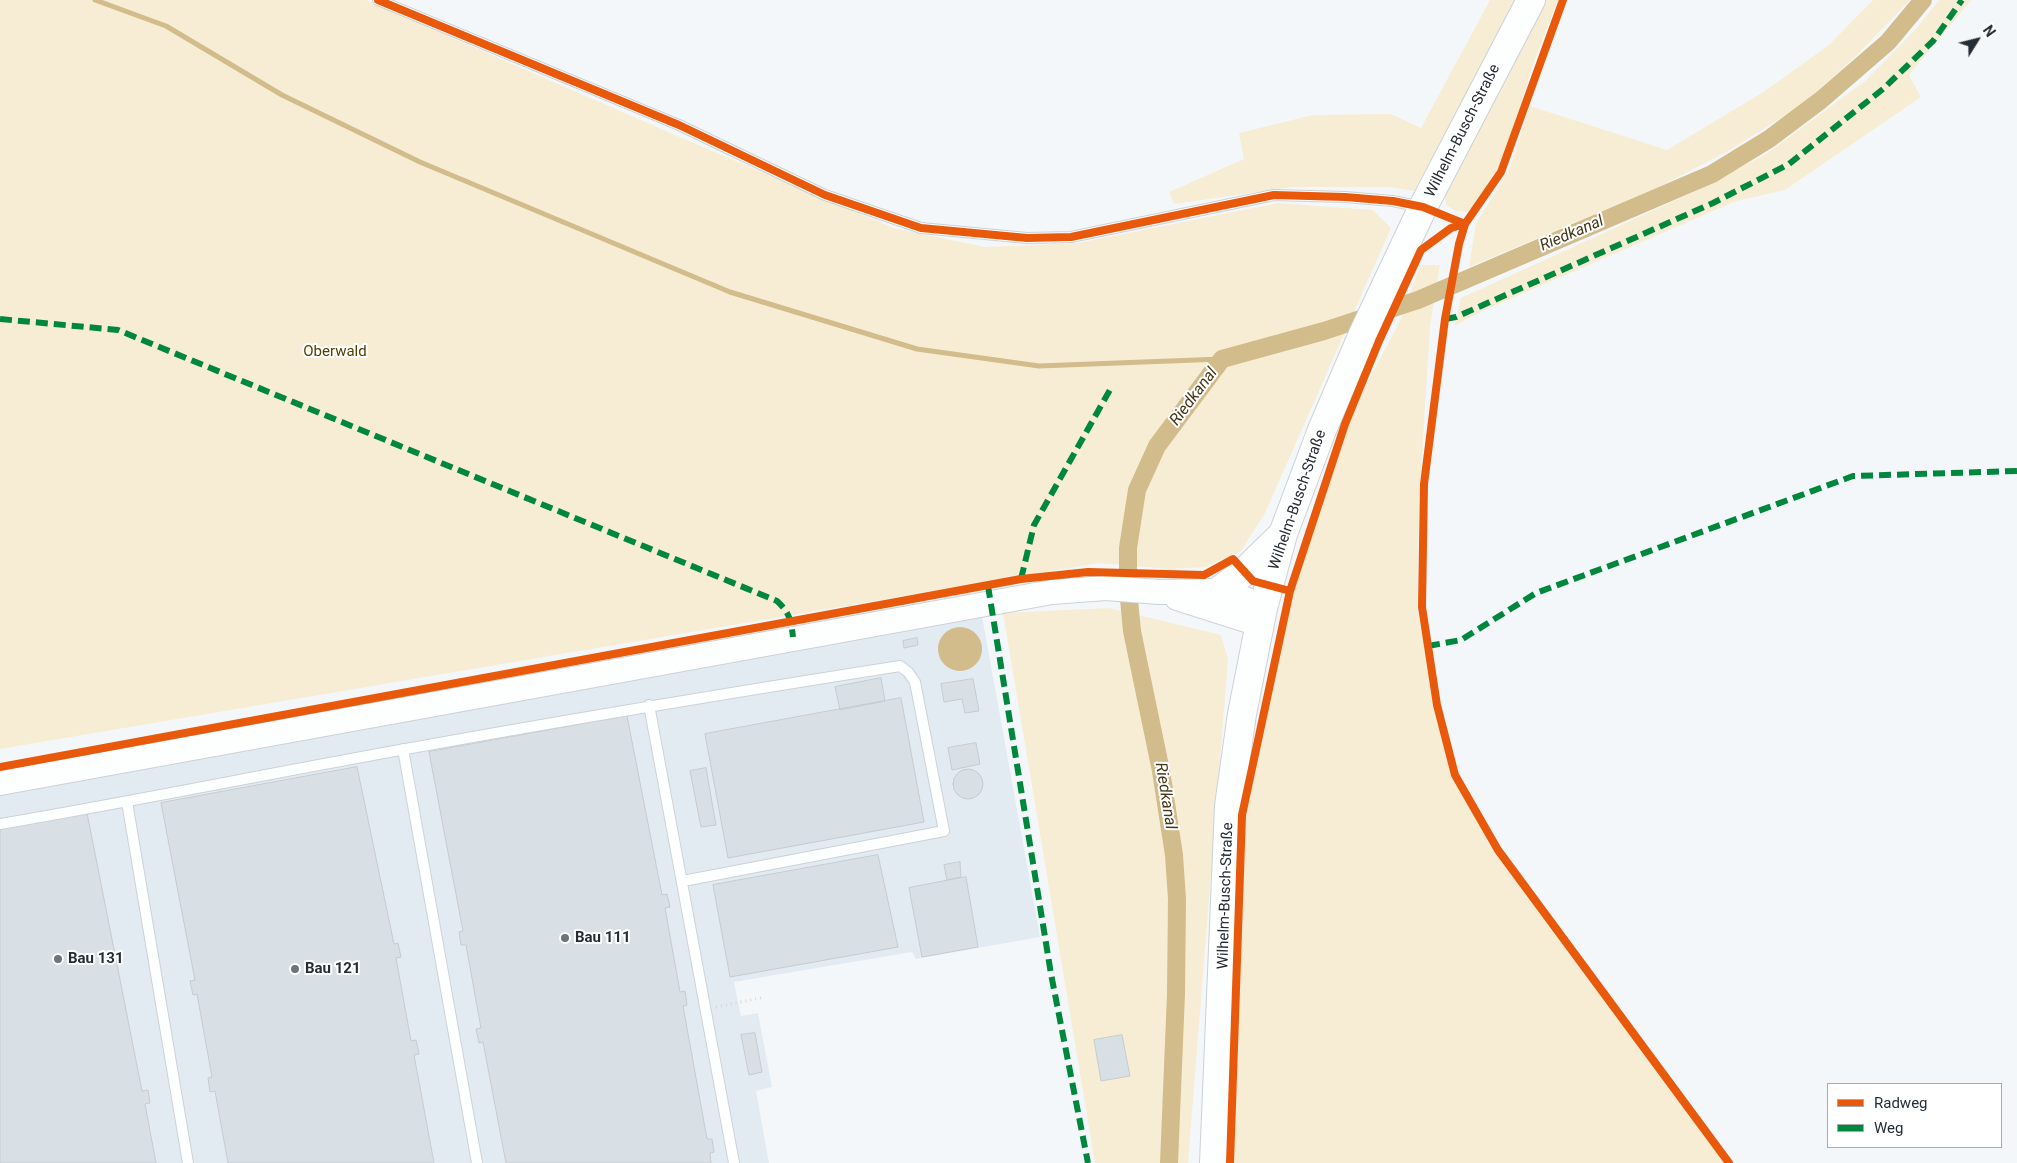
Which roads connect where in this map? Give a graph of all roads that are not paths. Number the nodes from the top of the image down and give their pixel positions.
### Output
1 (378, 0) edge
2 (1531, 0) edge
3 (1424, 207) junction
4 (1283, 534) junction
5 (1219, 591) junction
6 (1159, 592) junction
7 (1261, 616) junction
8 (649, 706) junction
9 (403, 749) junction
10 (0, 783) edge
11 (127, 802) junction
12 (0, 824) edge
13 (683, 882) junction
14 (188, 1163) edge
15 (477, 1163) edge
16 (734, 1163) edge
17 (1214, 1163) edge

1 - 3 lane
2 - 3 main road, Wilhelm-Busch-Straße
3 - 4 main road, Wilhelm-Busch-Straße
4 - 5 main road
4 - 7 main road, Wilhelm-Busch-Straße
5 - 6 street
5 - 7 street
6 - 7 street
6 - 10 street
7 - 17 main road, Wilhelm-Busch-Straße
8 - 9 lane
8 - 13 lane
8 - 13 lane
9 - 11 lane
9 - 15 lane
11 - 12 lane
11 - 14 lane
13 - 16 lane

